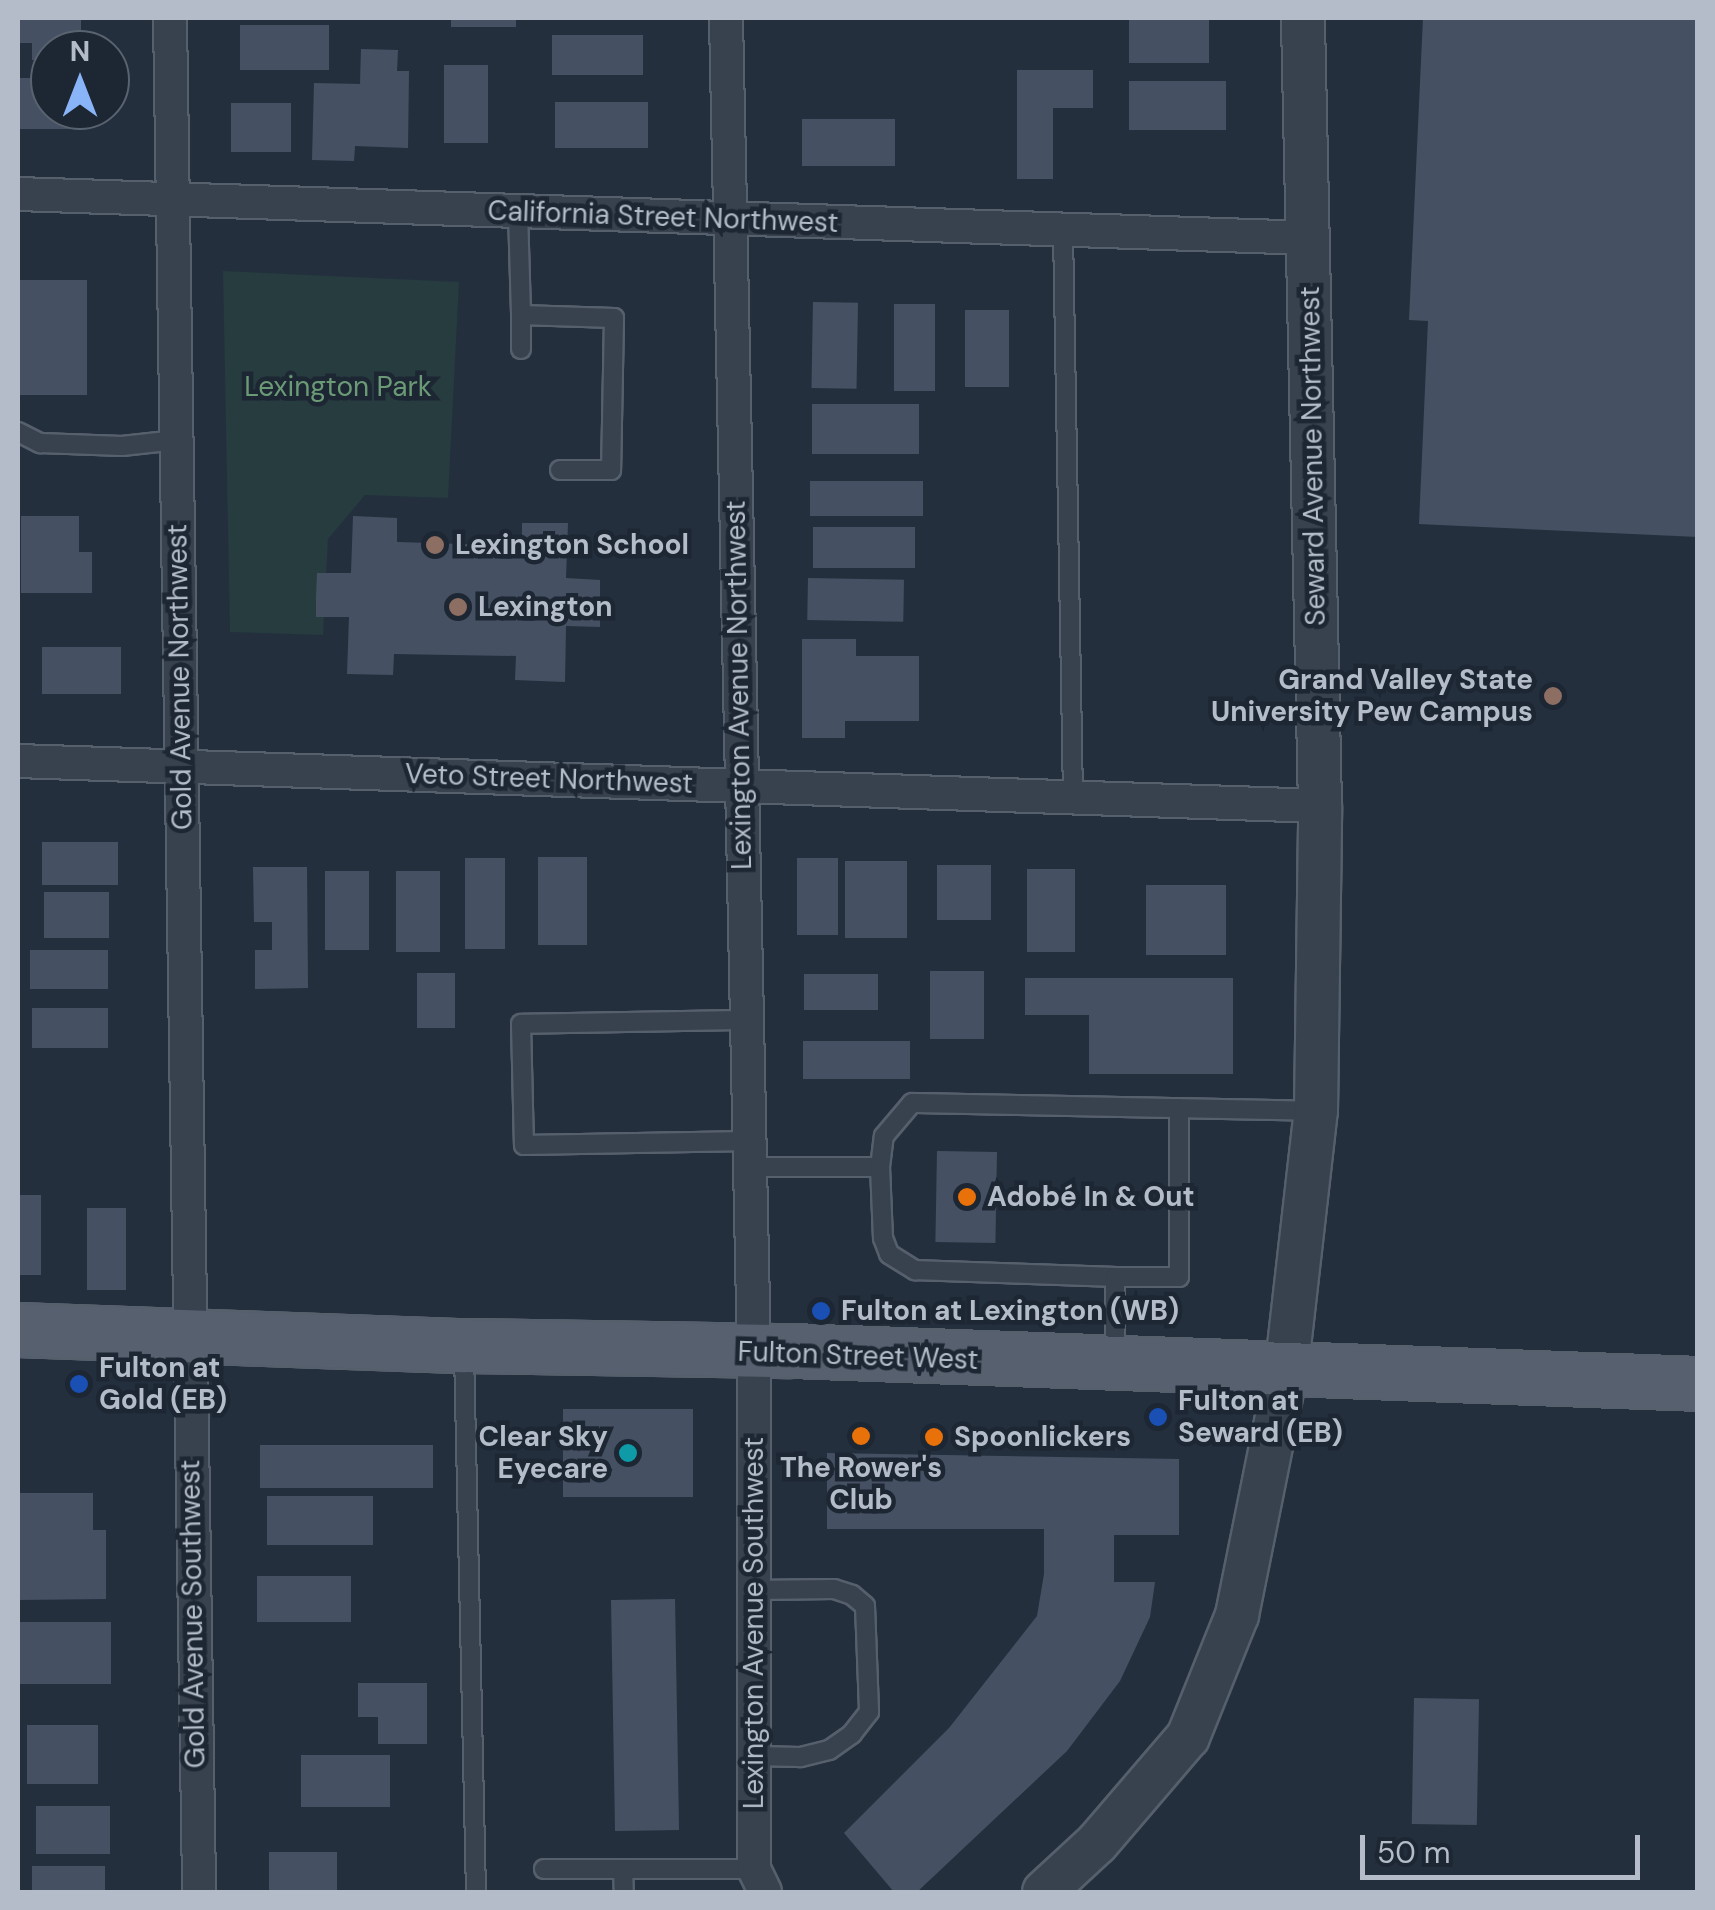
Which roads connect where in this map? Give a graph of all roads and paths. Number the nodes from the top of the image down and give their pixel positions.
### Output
1 (170, 18) edge
2 (726, 18) edge
3 (1303, 18) edge
4 (18, 194) edge
5 (172, 199) junction
6 (518, 212) junction
7 (728, 218) junction
8 (1063, 230) junction
9 (1309, 238) junction
10 (521, 315) junction
11 (521, 349) dead end
12 (18, 432) edge
13 (177, 440) junction
14 (560, 470) dead end
15 (18, 762) edge
16 (182, 766) junction
17 (742, 786) junction
18 (1073, 798) junction
19 (1320, 806) junction
20 (746, 1020) junction
21 (1179, 1108) junction
22 (1316, 1111) junction
23 (749, 1154) junction
24 (880, 1167) junction
25 (1116, 1277) junction
26 (18, 1330) edge
27 (188, 1336) junction
28 (464, 1346) junction
29 (754, 1352) junction
30 (1116, 1366) junction
31 (1286, 1373) junction
32 (1698, 1384) edge
33 (754, 1590) junction
34 (754, 1756) junction
35 (544, 1869) dead end
36 (623, 1869) junction
37 (760, 1881) edge
38 (199, 1892) edge
39 (476, 1892) edge
40 (624, 1892) edge
41 (1044, 1892) edge

1 - 5 street, Gold Avenue Northwest
2 - 7 street, Lexington Avenue Northwest
3 - 9 street, Seward Avenue Northwest
4 - 5 street, California Street Northwest
5 - 6 street, California Street Northwest
5 - 13 street, Gold Avenue Northwest
6 - 7 street, California Street Northwest
6 - 10 lane
7 - 8 street, California Street Northwest
7 - 17 street, Lexington Avenue Northwest
8 - 9 street, California Street Northwest
8 - 18 lane
9 - 19 street, Seward Avenue Northwest
10 - 11 lane
10 - 14 lane
12 - 13 lane
13 - 16 street, Gold Avenue Northwest
15 - 16 street, Veto Street Northwest
16 - 17 street, Veto Street Northwest
16 - 27 street, Gold Avenue Northwest
17 - 18 street, Veto Street Northwest
17 - 20 street, Lexington Avenue Northwest
18 - 19 street, Veto Street Northwest
19 - 22 street, Seward Avenue Northwest
20 - 23 street, Lexington Avenue Northwest
20 - 23 lane
21 - 22 lane
21 - 24 lane
21 - 25 lane
22 - 31 street, Seward Avenue Northwest
23 - 24 lane
23 - 29 street, Lexington Avenue Northwest
24 - 25 lane
25 - 30 lane
26 - 27 main road, Fulton Street West
27 - 28 main road, Fulton Street West
27 - 38 street, Gold Avenue Southwest
28 - 29 main road, Fulton Street West
28 - 39 lane
29 - 30 main road, Fulton Street West
29 - 33 street, Lexington Avenue Southwest
30 - 31 main road, Fulton Street West
31 - 32 main road, Fulton Street West
31 - 41 street, Seward Avenue Northwest
33 - 34 street, Lexington Avenue Southwest
33 - 34 lane
34 - 37 street, Lexington Avenue Southwest
35 - 36 lane
36 - 37 lane
36 - 40 lane

